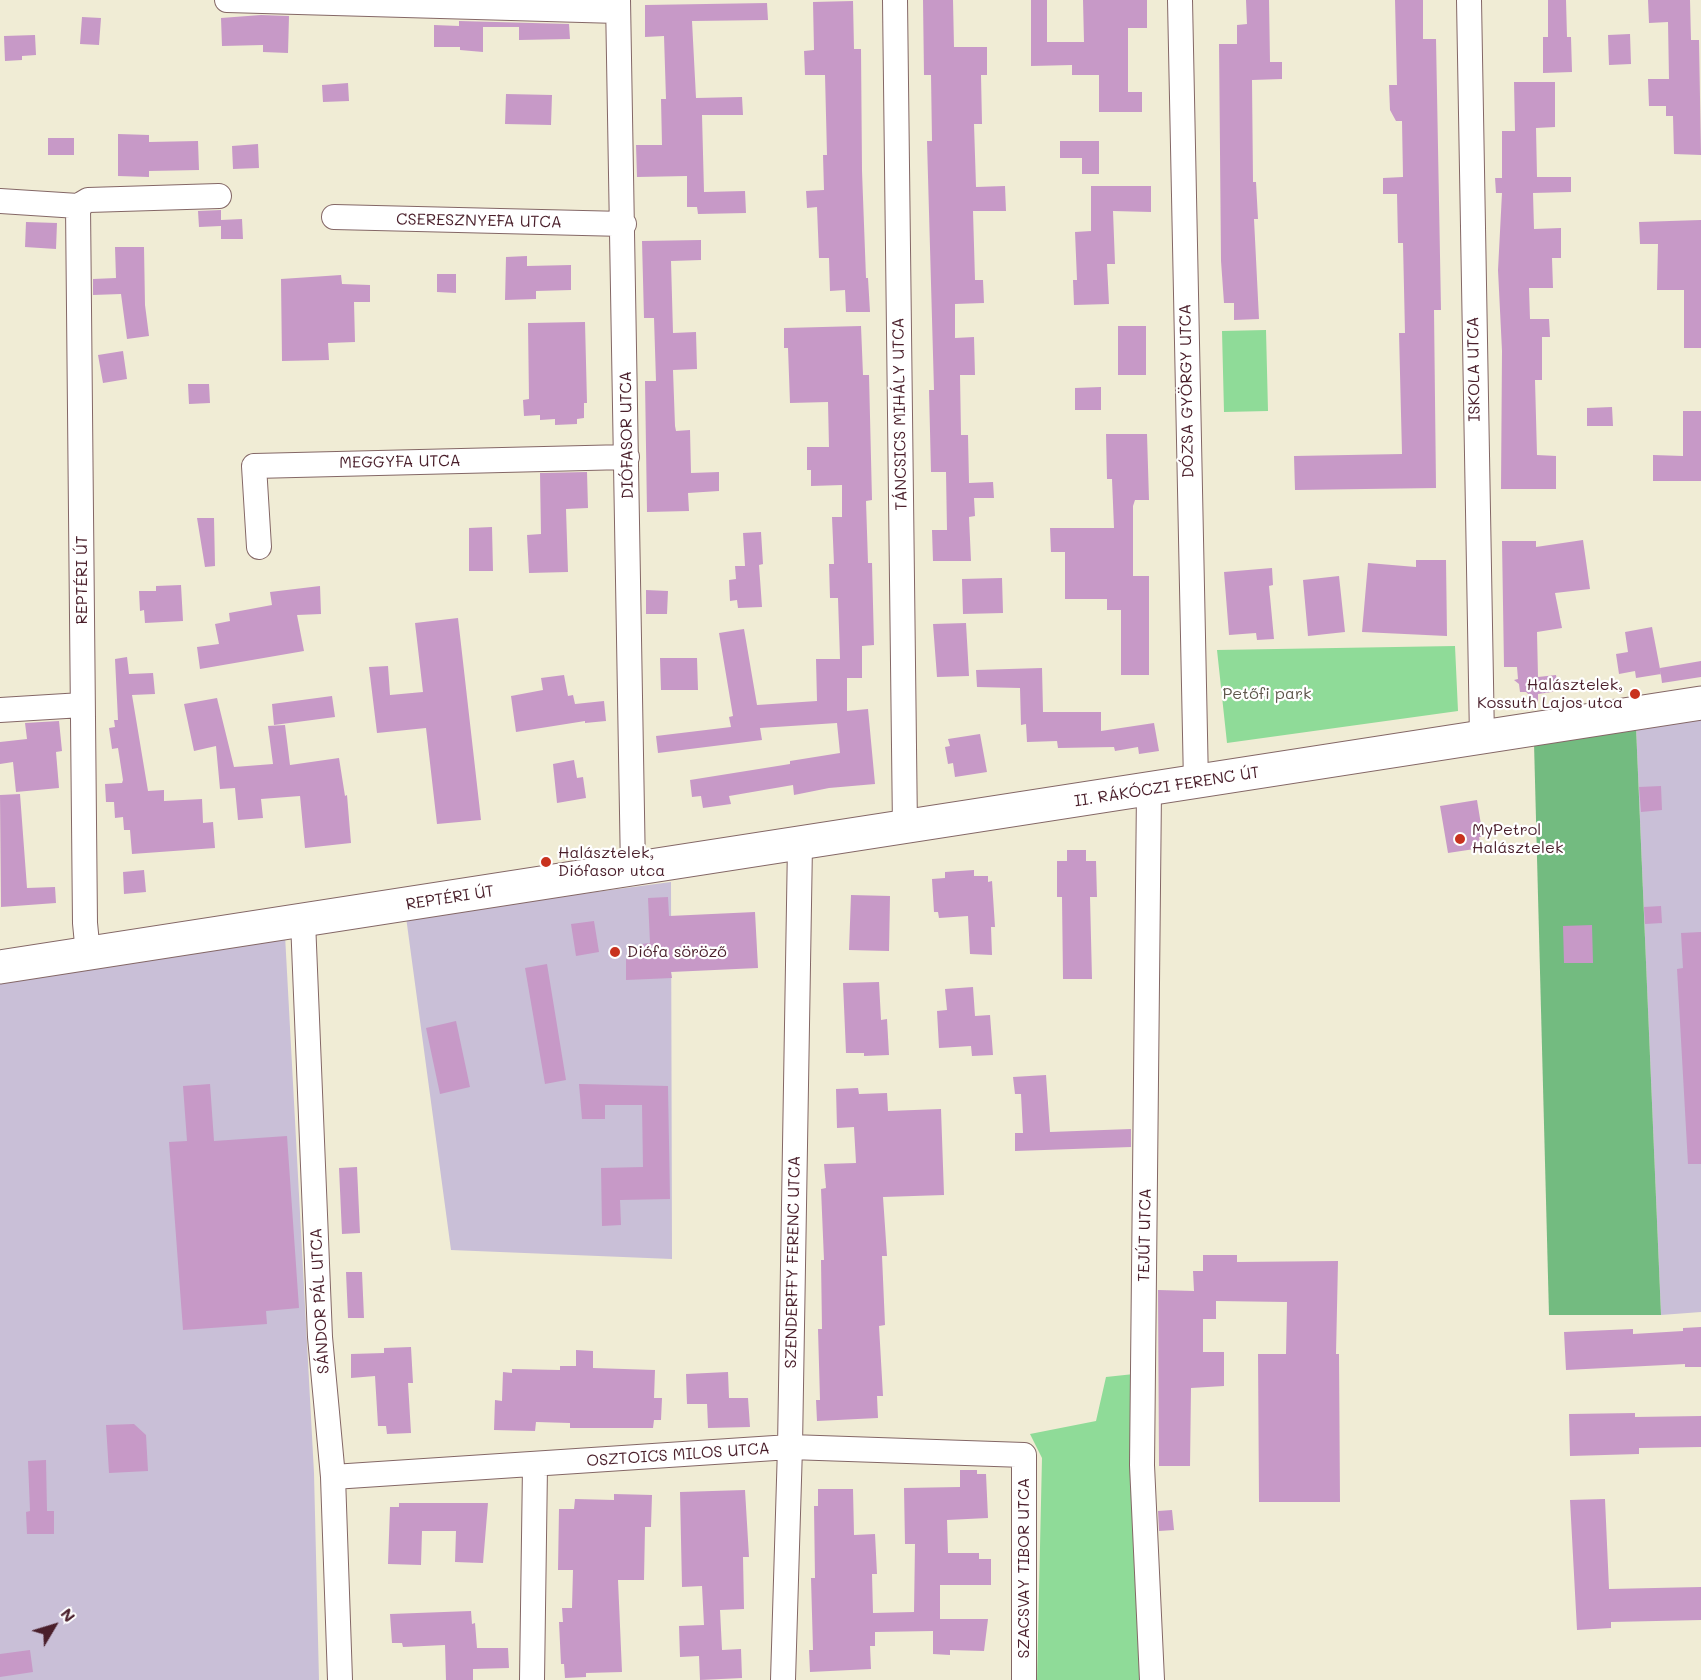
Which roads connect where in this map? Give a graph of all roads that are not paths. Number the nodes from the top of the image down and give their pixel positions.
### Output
1 (227, 0) edge
2 (895, 0) edge
3 (1180, 0) edge
4 (1469, 0) edge
5 (618, 5) edge
6 (219, 196) dead end
7 (0, 201) edge
8 (78, 206) junction
9 (334, 217) dead end
10 (624, 224) junction
11 (627, 457) junction
12 (259, 547) dead end
13 (1701, 703) edge
14 (82, 705) junction
15 (0, 710) edge
16 (1482, 738) junction
17 (1196, 783) junction
18 (1149, 790) junction
19 (905, 828) junction
20 (800, 844) junction
21 (633, 870) junction
22 (303, 921) junction
23 (88, 954) junction
24 (0, 967) edge
25 (790, 1447) junction
26 (1024, 1455) joint
27 (536, 1466) junction
28 (333, 1477) junction
29 (340, 1680) edge
30 (532, 1680) edge
31 (783, 1680) edge
32 (1024, 1680) edge
33 (1152, 1680) edge

1 - 5 street
2 - 19 street, TÁNCSICS MIHÁLY UTCA
3 - 17 street, DÓZSA GYÖRGY UTCA
4 - 16 street, ISKOLA UTCA
5 - 10 street, DIÓFASOR UTCA
6 - 8 street
7 - 8 street
8 - 14 street, REPTÉRI ÚT
9 - 10 street, CSERESZNYEFA UTCA
10 - 11 street, DIÓFASOR UTCA
11 - 12 street, MEGGYFA UTCA
11 - 21 street, DIÓFASOR UTCA
13 - 16 main road, II. RÁKÓCZI FERENC ÚT
14 - 15 street
14 - 23 street, REPTÉRI ÚT
16 - 17 main road, II. RÁKÓCZI FERENC ÚT
17 - 18 main road, II. RÁKÓCZI FERENC ÚT
18 - 19 main road, II. RÁKÓCZI FERENC ÚT
18 - 33 street, TEJÚT UTCA
19 - 20 main road, II. RÁKÓCZI FERENC ÚT
20 - 21 main road, II. RÁKÓCZI FERENC ÚT
20 - 25 street, SZENDERFFY FERENC UTCA
21 - 22 main road, REPTÉRI ÚT
22 - 23 main road, REPTÉRI ÚT
22 - 28 street, SÁNDOR PÁL UTCA
23 - 24 main road, REPTÉRI ÚT
25 - 26 street, OSZTOICS MILOS UTCA
25 - 27 street, OSZTOICS MILOS UTCA
25 - 31 street, SZENDERFFY FERENC UTCA
26 - 32 street, SZACSVAY TIBOR UTCA
27 - 28 street, OSZTOICS MILOS UTCA
27 - 30 street
28 - 29 street, SÁNDOR PÁL UTCA

